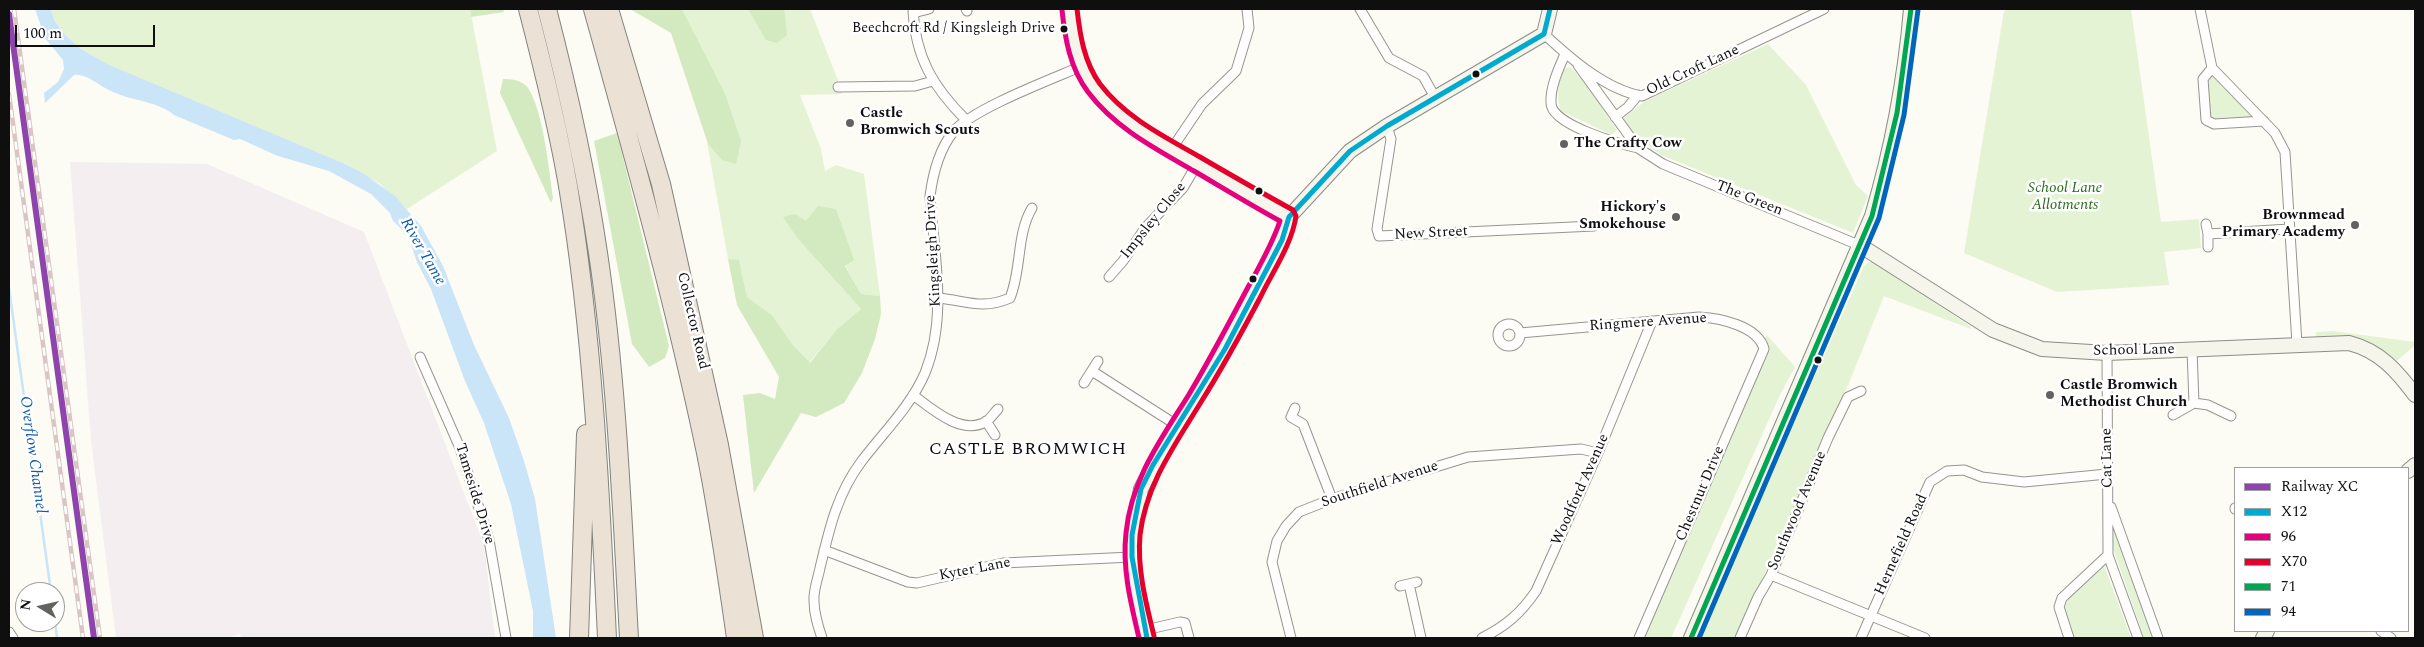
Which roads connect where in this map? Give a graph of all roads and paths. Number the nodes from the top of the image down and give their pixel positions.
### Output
1 (528, 9) edge
2 (547, 9) edge
3 (593, 9) edge
4 (609, 9) edge
5 (929, 9) edge
6 (1069, 9) edge
7 (1247, 9) edge
8 (1360, 9) edge
9 (1550, 9) edge
10 (1824, 9) edge
11 (1912, 9) edge
12 (2200, 9) edge
13 (913, 11) edge
14 (1544, 34) junction
15 (1565, 54) junction
16 (1578, 65) junction
17 (1082, 66) junction
18 (2212, 68) junction
19 (933, 81) junction
20 (838, 87) dead end
21 (1638, 95) junction
22 (1436, 99) junction
23 (1615, 117) junction
24 (966, 120) junction
25 (2264, 121) junction
26 (1387, 126) junction
27 (1638, 148) junction
28 (1171, 150) junction
29 (1197, 164) junction
30 (1032, 208) dead end
31 (1289, 217) junction
32 (2206, 224) dead end
33 (1594, 226) dead end
34 (2290, 229) junction
35 (2208, 234) junction
36 (1861, 246) junction
37 (2208, 247) dead end
38 (1109, 276) dead end
39 (938, 298) junction
40 (586, 318) junction
41 (1652, 321) junction
42 (1520, 333) dead end
43 (2297, 344) junction
44 (1764, 349) joint
45 (2192, 350) junction
46 (2107, 353) junction
47 (420, 357) dead end
48 (1098, 361) dead end
49 (1092, 371) junction
50 (1084, 383) dead end
51 (1861, 391) dead end
52 (912, 395) junction
53 (2415, 395) edge
54 (2194, 403) junction
55 (1295, 408) dead end
56 (998, 409) dead end
57 (2173, 415) dead end
58 (2231, 416) dead end
59 (986, 421) junction
60 (1178, 426) junction
61 (995, 435) dead end
62 (1598, 453) junction
63 (2107, 474) junction
64 (1332, 499) junction
65 (2109, 502) junction
66 (824, 550) junction
67 (624, 551) junction
68 (2108, 555) junction
69 (1132, 557) junction
70 (1772, 575) junction
71 (1408, 584) dead end
72 (1871, 615) junction
73 (9, 632) edge
74 (1146, 634) edge
75 (13, 638) edge
76 (506, 638) edge
77 (580, 638) edge
78 (607, 638) edge
79 (623, 638) edge
80 (629, 638) edge
81 (736, 638) edge
82 (754, 638) edge
83 (822, 638) edge
84 (1189, 638) edge
85 (1291, 638) edge
86 (1421, 638) edge
87 (1482, 638) edge
88 (1639, 638) edge
89 (1691, 638) edge
90 (1740, 638) edge
91 (1861, 638) edge
92 (1925, 638) edge
93 (2069, 638) edge
94 (2138, 638) edge
95 (2158, 638) edge

1 - 40 highway
2 - 67 highway
3 - 81 highway, Collector Road
4 - 82 highway, Collector Road
5 - 13 street
6 - 17 main road
7 - 28 street
8 - 22 street
9 - 14 main road
10 - 21 street, Old Croft Lane
11 - 36 main road
12 - 18 street
13 - 19 street
14 - 15 street, Old Croft Lane
14 - 22 main road
15 - 16 street, Old Croft Lane
15 - 27 street, The Green
16 - 21 street, Old Croft Lane
16 - 23 street, The Green
17 - 24 street, Kingsleigh Drive
17 - 28 main road
18 - 25 street
18 - 25 street
19 - 20 street
19 - 24 street
21 - 23 street
22 - 26 main road
23 - 27 street, The Green
24 - 39 street, Kingsleigh Drive
25 - 34 street
26 - 31 main road
26 - 33 street, New Street
27 - 36 street, The Green
28 - 29 main road
29 - 31 main road
29 - 38 street, Impsley Close
30 - 39 street
31 - 60 main road
32 - 35 street
34 - 35 street
34 - 43 street
35 - 37 street
36 - 46 main road, School Lane
36 - 89 main road
39 - 52 street, Kingsleigh Drive
40 - 77 highway
40 - 78 highway
41 - 42 street, Ringmere Avenue
41 - 44 street, Ringmere Avenue
41 - 62 street, Woodford Avenue
43 - 45 main road, School Lane
43 - 53 main road, School Lane
44 - 88 street, Chestnut Drive
45 - 46 main road, School Lane
45 - 54 street
46 - 63 street, Cat Lane
47 - 76 street, Tameside Drive
48 - 49 street
49 - 50 street
49 - 60 street
51 - 70 street, Southwood Avenue
52 - 59 street
52 - 66 street, Kingsleigh Drive
54 - 57 street
54 - 58 street
55 - 64 street
56 - 59 street
59 - 61 street
60 - 69 main road
62 - 64 street, Southfield Avenue
62 - 87 street, Woodford Avenue
63 - 65 street, Cat Lane
63 - 72 street, Hernefield Road
64 - 85 street, Southfield Avenue
65 - 68 street, Cat Lane
65 - 95 street, Cat Lane
66 - 69 street, Kyter Lane
66 - 83 street, Kingsleigh Drive
67 - 79 highway
67 - 80 highway
68 - 93 street
68 - 94 street, Cat Lane
69 - 74 main road
70 - 72 street
70 - 90 street, Southwood Avenue
71 - 86 street
72 - 91 street, Hernefield Road
72 - 92 street
73 - 75 street
74 - 84 street

